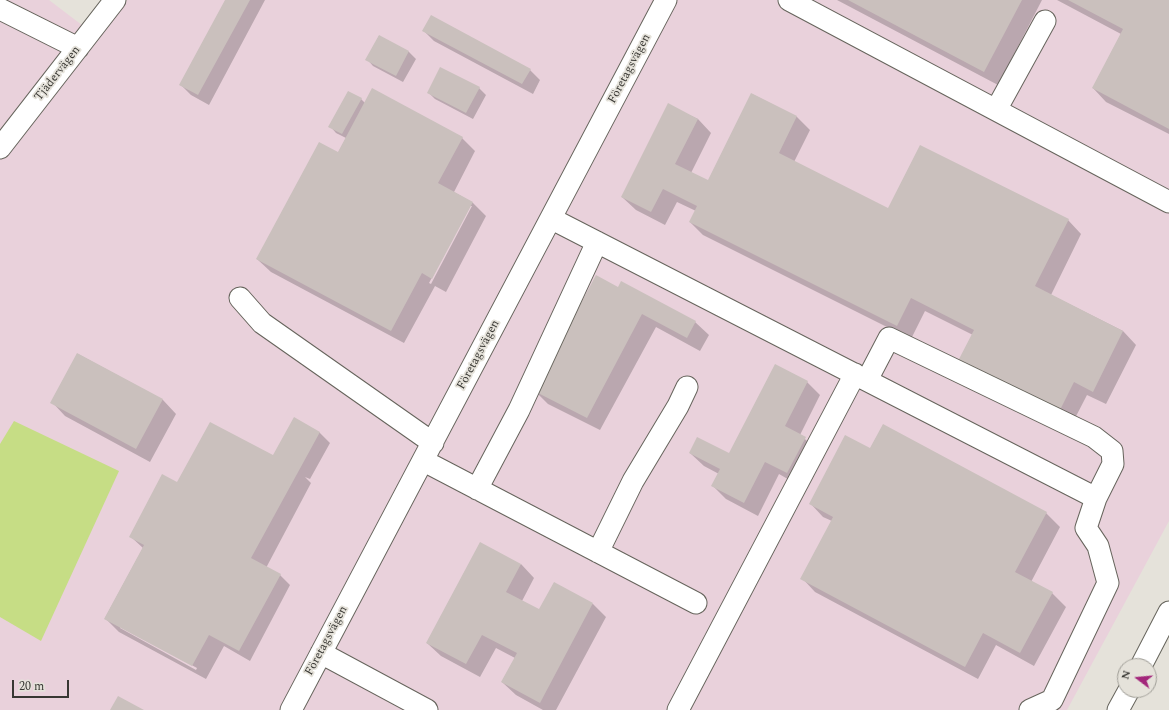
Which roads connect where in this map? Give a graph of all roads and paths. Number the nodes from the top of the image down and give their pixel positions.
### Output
1 (115, 0) edge
2 (666, 0) edge
3 (789, 0) edge
4 (0, 9) edge
5 (1045, 22) dead end
6 (78, 48) junction
7 (996, 110) junction
8 (0, 148) edge
9 (1169, 202) edge
10 (552, 219) junction
11 (597, 242) junction
12 (240, 298) dead end
13 (861, 377) junction
14 (687, 387) dead end
15 (428, 452) junction
16 (477, 489) junction
17 (1096, 498) junction
18 (598, 552) junction
19 (696, 603) dead end
20 (1169, 612) edge
21 (321, 653) junction
22 (1145, 658) edge
23 (1125, 698) edge
24 (291, 710) edge
25 (427, 710) edge
26 (678, 710) edge
27 (1030, 710) edge
28 (1118, 710) edge

1 - 6 street, Tjädervägen
2 - 10 street, Företagsvägen
3 - 7 street
4 - 6 street
5 - 7 street
6 - 8 street, Tjädervägen
7 - 9 street
10 - 11 street
10 - 15 street, Företagsvägen
11 - 13 street
11 - 16 street
12 - 15 street
13 - 17 street
13 - 17 street
13 - 26 street
14 - 18 street
15 - 16 street
15 - 21 street, Företagsvägen
16 - 18 street
17 - 27 street
18 - 19 street
20 - 22 street
21 - 24 street, Företagsvägen
21 - 25 street
23 - 28 street

